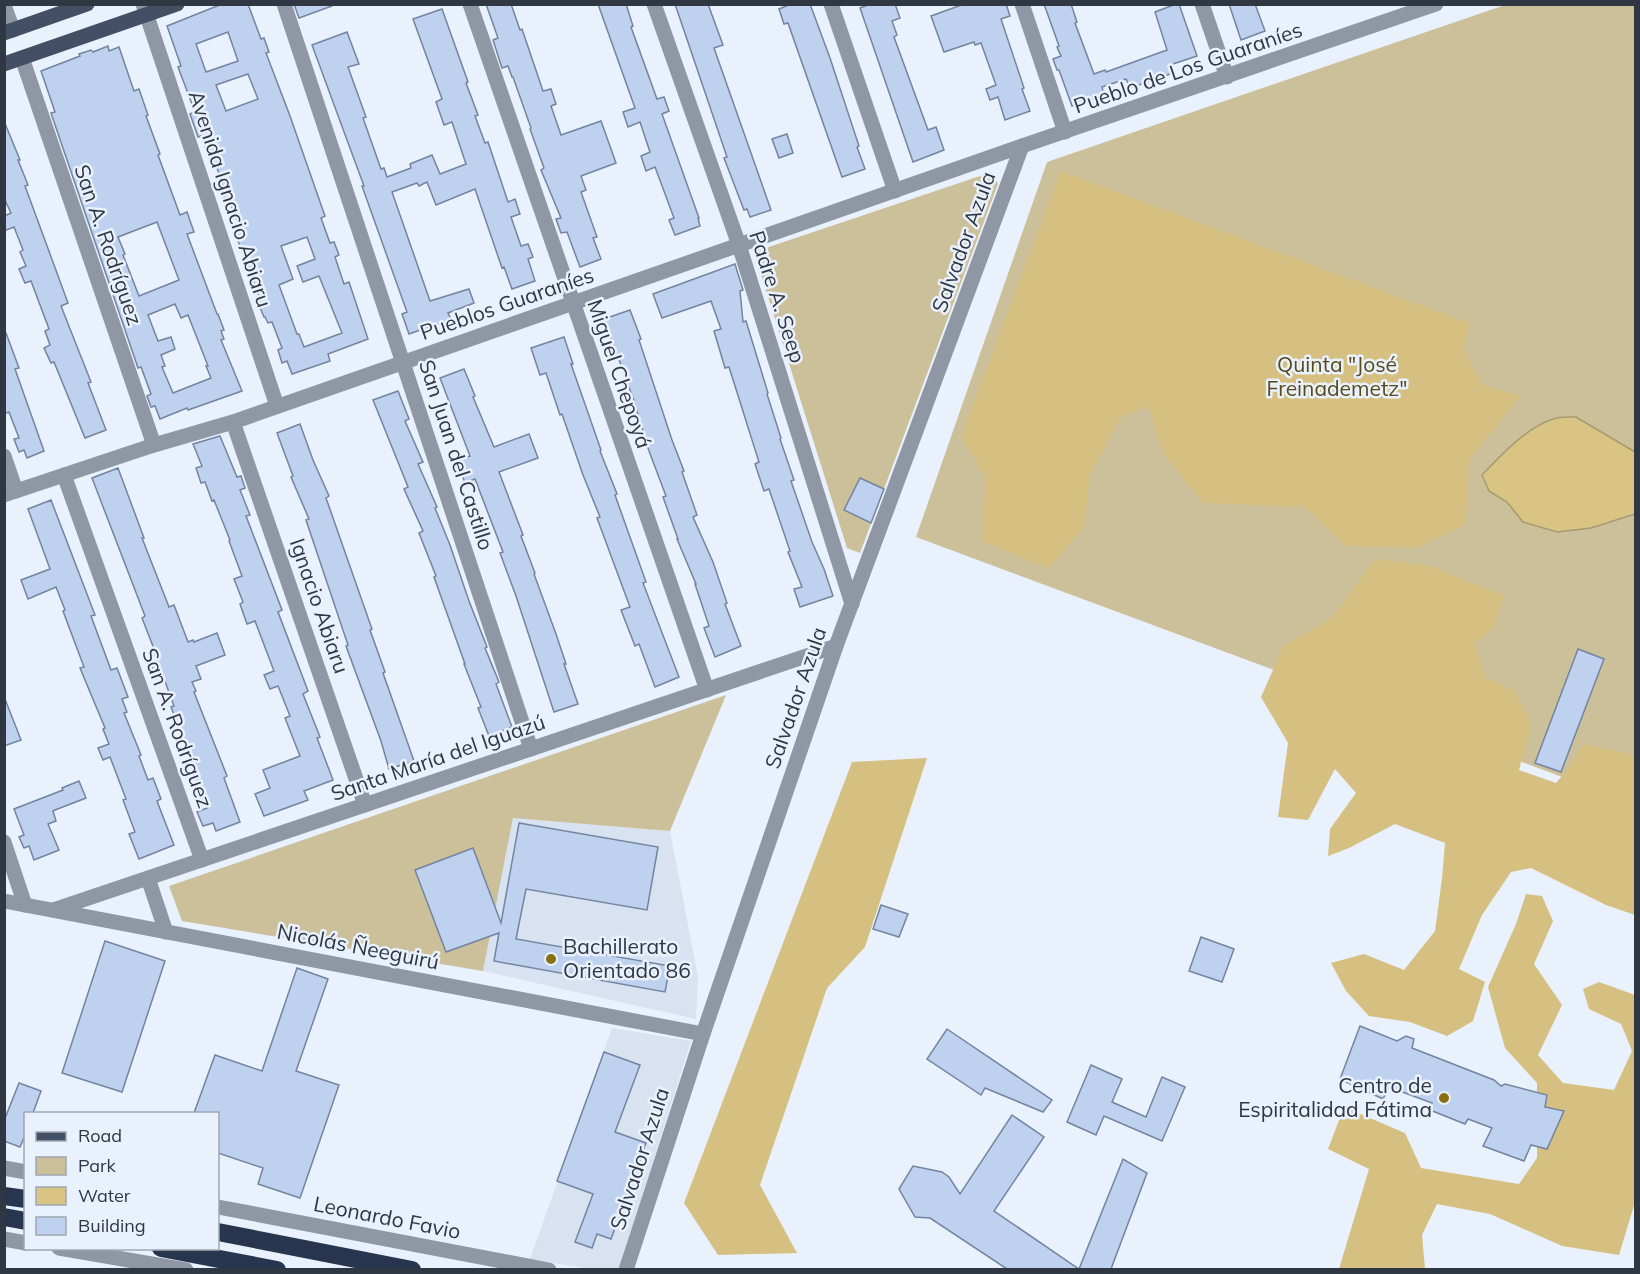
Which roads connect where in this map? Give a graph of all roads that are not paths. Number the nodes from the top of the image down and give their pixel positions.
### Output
1 (87, 4) edge
2 (177, 4) edge
3 (284, 4) edge
4 (470, 4) edge
5 (654, 4) edge
6 (831, 4) edge
7 (1022, 4) edge
8 (1202, 4) edge
9 (1388, 4) edge
10 (1436, 4) edge
11 (4, 5) edge
12 (145, 10) edge
13 (1393, 19) junction
14 (9, 32) edge
15 (22, 58) junction
16 (4, 64) edge
17 (1227, 77) junction
18 (1065, 132) junction
19 (1022, 147) junction
20 (895, 191) junction
21 (739, 245) junction
22 (573, 303) junction
23 (403, 362) junction
24 (277, 406) junction
25 (233, 422) junction
26 (154, 445) junction
27 (4, 456) edge
28 (64, 475) junction
29 (10, 493) edge
30 (852, 604) junction
31 (836, 646) junction
32 (707, 690) junction
33 (531, 749) junction
34 (365, 805) junction
35 (4, 842) edge
36 (202, 860) junction
37 (148, 878) junction
38 (4, 901) edge
39 (25, 905) junction
40 (53, 910) junction
41 (166, 932) junction
42 (703, 1034) junction
43 (4, 1168) edge
44 (24, 1172) edge
45 (4, 1196) edge
46 (24, 1199) edge
47 (219, 1208) edge
48 (4, 1217) edge
49 (24, 1221) edge
50 (219, 1232) edge
51 (4, 1239) edge
52 (24, 1243) edge
53 (71, 1250) edge
54 (172, 1250) edge
55 (186, 1269) edge
56 (277, 1269) edge
57 (412, 1269) edge
58 (549, 1269) edge
59 (626, 1269) edge

1 - 14 main road
2 - 12 main road
3 - 23 street, San Juan del Castillo
4 - 22 street, Miguel Chepoyá
5 - 21 street, Padre A. Seep
6 - 20 street
7 - 18 street
8 - 17 street
9 - 13 street
10 - 13 street, Pueblo de Los Guaraníes
11 - 14 street
12 - 15 main road
12 - 24 street, Avenida Ignacio Abiaru
13 - 17 street, Pueblo de Los Guaraníes
15 - 16 main road
15 - 26 street, San A. Rodríguez
17 - 18 street, Pueblo de Los Guaraníes
18 - 19 street, Pueblo de Los Guaraníes
19 - 20 street, Pueblos Guaraníes
19 - 30 street, Salvador Azula
20 - 21 street, Pueblos Guaraníes
21 - 22 street, Pueblos Guaraníes
21 - 30 street, Padre A. Seep
22 - 23 street, Pueblos Guaraníes
22 - 32 street, Miguel Chepoyá
23 - 24 street, Pueblos Guaraníes
23 - 33 street, San Juan del Castillo
24 - 25 street, Pueblos Guaraníes
25 - 26 street, Pueblos Guaraníes
25 - 34 street, Ignacio Abiaru
26 - 28 street, Pueblos Guaraníes
27 - 29 street
28 - 29 street, Pueblos Guaraníes
28 - 36 street, San A. Rodríguez
30 - 31 street, Salvador Azula
31 - 32 street, Santa María del Iguazú
31 - 42 street, Salvador Azula
32 - 33 street, Santa María del Iguazú
33 - 34 street, Santa María del Iguazú
34 - 36 street, Santa María del Iguazú
35 - 39 street
36 - 37 street, Santa María del Iguazú
37 - 40 street, Santa María del Iguazú
37 - 41 street
38 - 39 street, Nicolás Ñeeguirú
39 - 40 street, Nicolás Ñeeguirú
40 - 41 street, Nicolás Ñeeguirú
41 - 42 street, Nicolás Ñeeguirú
42 - 59 street, Salvador Azula
43 - 44 street
45 - 46 highway
47 - 58 street, Leonardo Favio
48 - 49 highway
50 - 57 highway
51 - 52 street
53 - 55 street
54 - 56 highway

